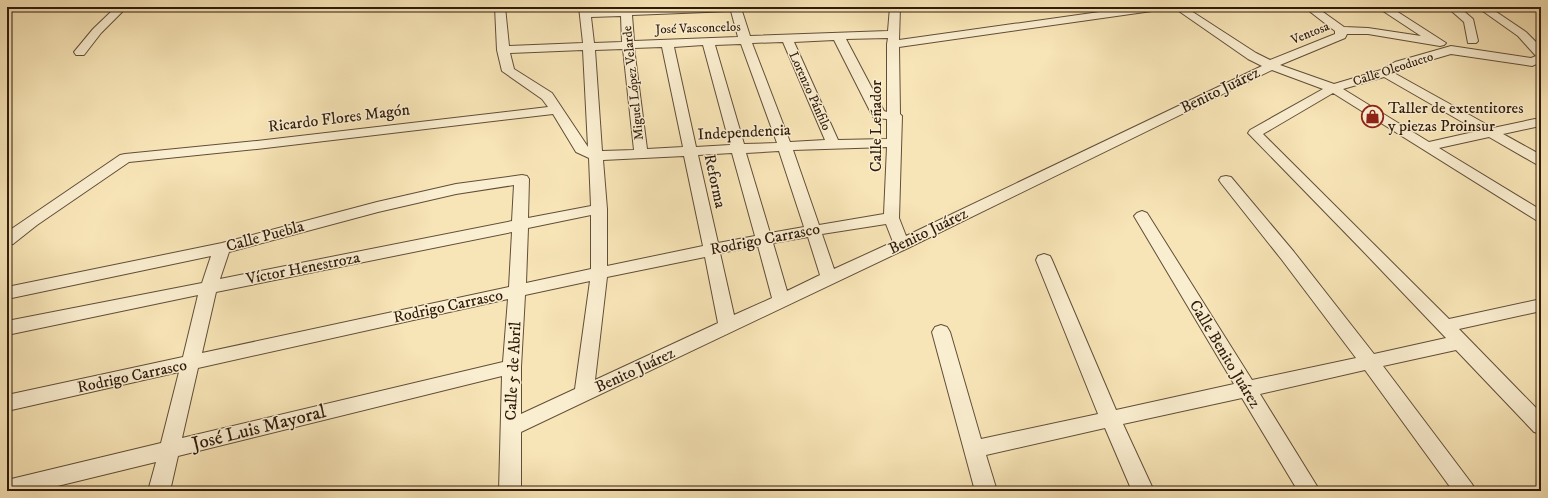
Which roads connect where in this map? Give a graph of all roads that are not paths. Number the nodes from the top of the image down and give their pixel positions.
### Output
1 (122, 7) edge
2 (500, 7) edge
3 (755, 7) edge
4 (895, 7) edge
5 (1159, 7) edge
6 (1178, 7) edge
7 (1309, 7) edge
8 (1382, 7) edge
9 (1452, 7) edge
10 (1482, 7) edge
11 (693, 8) edge
12 (736, 8) edge
13 (626, 10) edge
14 (584, 11) edge
15 (1341, 30) junction
16 (838, 36) junction
17 (786, 38) junction
18 (893, 39) junction
19 (745, 40) junction
20 (1472, 41) dead end
21 (708, 42) junction
22 (667, 43) junction
23 (1440, 43) junction
24 (628, 45) junction
25 (589, 46) junction
26 (503, 50) junction
27 (1451, 50) junction
28 (80, 52) dead end
29 (1541, 54) edge
30 (1541, 58) edge
31 (1506, 59) junction
32 (1270, 65) junction
33 (1541, 71) edge
34 (1385, 73) junction
35 (1333, 88) junction
36 (557, 110) junction
37 (894, 116) junction
38 (1535, 124) dead end
39 (1490, 133) junction
40 (894, 143) junction
41 (834, 144) junction
42 (1429, 146) junction
43 (785, 147) junction
44 (739, 150) junction
45 (690, 152) junction
46 (641, 154) junction
47 (595, 156) junction
48 (1541, 161) edge
49 (522, 179) joint
50 (1226, 180) dead end
51 (1534, 206) edge
52 (598, 209) junction
53 (1142, 216) dead end
54 (1541, 217) edge
55 (891, 218) junction
56 (519, 224) junction
57 (813, 229) junction
58 (764, 239) junction
59 (7, 240) edge
60 (902, 244) junction
61 (222, 248) junction
62 (711, 250) junction
63 (1044, 260) dead end
64 (599, 273) junction
65 (829, 277) junction
66 (209, 287) junction
67 (518, 291) junction
68 (7, 293) edge
69 (781, 300) junction
70 (1541, 305) edge
71 (728, 326) junction
72 (1446, 326) junction
73 (7, 328) edge
74 (941, 332) dead end
75 (1460, 342) junction
76 (1371, 362) junction
77 (190, 363) junction
78 (512, 367) junction
79 (1246, 389) junction
80 (584, 394) junction
81 (7, 403) edge
82 (1110, 418) junction
83 (1541, 425) edge
84 (510, 428) junction
85 (974, 449) junction
86 (168, 451) junction
87 (7, 489) edge
88 (159, 491) edge
89 (510, 491) edge
90 (986, 491) edge
91 (1143, 491) edge
92 (1309, 491) edge
93 (1465, 491) edge

1 - 28 street
2 - 26 street
3 - 12 street
4 - 18 street, Calle Leñador
5 - 18 street, José Vasconcelos
6 - 32 street
7 - 15 street, Ventosa
8 - 23 street
9 - 20 street
10 - 29 street
11 - 12 street
11 - 13 street
12 - 19 street
13 - 14 street
13 - 24 street, Miguel López Velarde
14 - 25 street, Benito Juárez
15 - 23 street
15 - 32 street, Ventosa
16 - 17 street, José Vasconcelos
16 - 18 street, José Vasconcelos
16 - 37 street
17 - 19 street, José Vasconcelos
17 - 41 street, Lorenzo Pánfilo
18 - 37 street, Calle Leñador
19 - 21 street, José Vasconcelos
19 - 43 street
21 - 22 street, José Vasconcelos
21 - 44 street
22 - 24 street, José Vasconcelos
22 - 45 street, Reforma
23 - 27 street
24 - 25 street, José Vasconcelos
24 - 46 street, Miguel López Velarde
25 - 26 street, José Vasconcelos
25 - 47 street, Benito Juárez
26 - 36 street
27 - 31 street, Calle Oleoducto
27 - 34 street, Calle Oleoducto
30 - 31 street, Calle Oleoducto
31 - 33 street
32 - 35 street
32 - 60 street, Benito Juárez
34 - 35 street, Calle Oleoducto
34 - 39 street
35 - 42 street
35 - 72 street, Calle Oleoducto
36 - 47 street
36 - 59 street, Ricardo Flores Magón
37 - 40 street, Calle Leñador
38 - 39 street
39 - 42 street
39 - 48 street
40 - 41 street, Independencia
40 - 55 street, Calle Leñador
41 - 43 street, Independencia
42 - 51 street
43 - 44 street, Independencia
43 - 57 street
44 - 45 street, Independencia
44 - 58 street
45 - 46 street, Independencia
45 - 62 street, Reforma
46 - 47 street, Independencia
47 - 52 street, Benito Juárez
49 - 56 street, Calle 5 de Abril
49 - 61 street, Calle Puebla
50 - 76 street
51 - 54 street
52 - 56 street, Víctor Henestroza
52 - 64 street, Benito Juárez
53 - 79 street, Calle Benito Juárez
55 - 57 street, Rodrigo Carrasco
55 - 60 street, Calle Leñador
56 - 66 street, Víctor Henestroza
56 - 67 street, Calle 5 de Abril
57 - 58 street, Rodrigo Carrasco
57 - 65 street
58 - 62 street, Rodrigo Carrasco
58 - 69 street
60 - 65 street, Benito Juárez
61 - 66 street
61 - 68 street, Calle Puebla
62 - 64 street, Rodrigo Carrasco
62 - 71 street, Reforma
63 - 82 street
64 - 67 street, Rodrigo Carrasco
64 - 80 street, Benito Juárez
65 - 69 street, Benito Juárez
66 - 73 street, Víctor Henestroza
66 - 77 street
67 - 77 street, Rodrigo Carrasco
67 - 78 street, Calle 5 de Abril
69 - 71 street, Benito Juárez
70 - 72 street
71 - 80 street, Benito Juárez
72 - 75 street
74 - 85 street
75 - 76 street
75 - 83 street
76 - 79 street
76 - 93 street
77 - 81 street, Rodrigo Carrasco
77 - 86 street
78 - 84 street, Calle 5 de Abril
78 - 86 street, José Luis Mayoral
79 - 82 street
79 - 92 street, Calle Benito Juárez
80 - 84 street, Benito Juárez
82 - 85 street
82 - 91 street
84 - 89 street, Calle 5 de Abril
85 - 90 street
86 - 87 street, José Luis Mayoral
86 - 88 street

